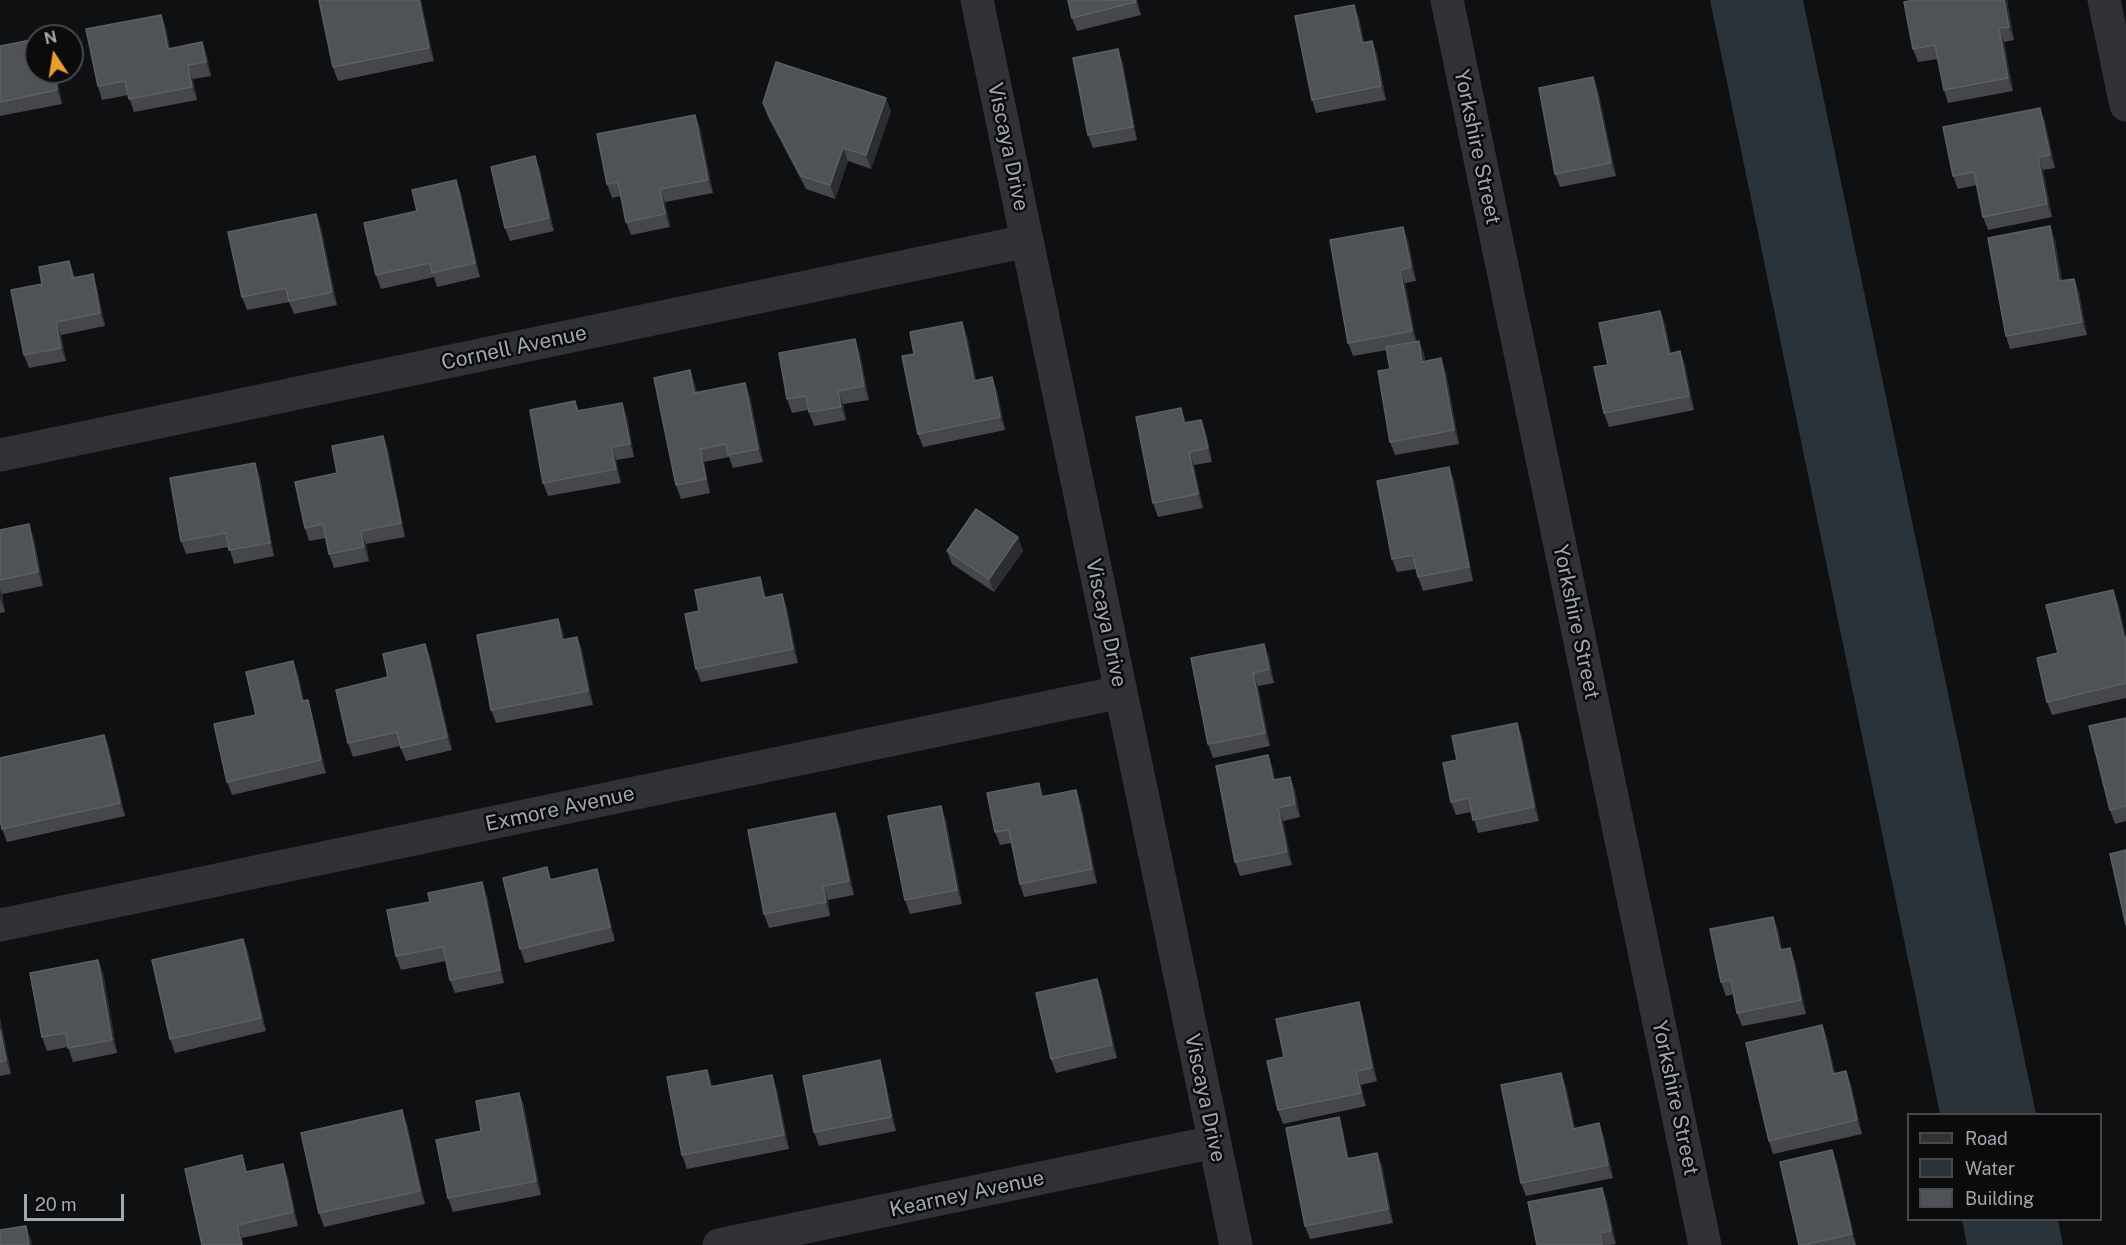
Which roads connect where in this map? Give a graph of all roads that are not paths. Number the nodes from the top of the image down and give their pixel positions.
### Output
1 (977, 0) edge
2 (1447, 0) edge
3 (2104, 0) edge
4 (2126, 105) edge
5 (1027, 242) junction
6 (0, 455) edge
7 (1121, 692) junction
8 (0, 925) edge
9 (1214, 1142) junction
10 (719, 1245) edge
11 (1236, 1245) edge
12 (1705, 1245) edge

1 - 5 street, Viscaya Drive
2 - 12 street, Yorkshire Street
3 - 4 street
5 - 6 street, Cornell Avenue
5 - 7 street, Viscaya Drive
7 - 8 street, Exmore Avenue
7 - 9 street, Viscaya Drive
9 - 10 street, Kearney Avenue
9 - 11 street, Viscaya Drive

